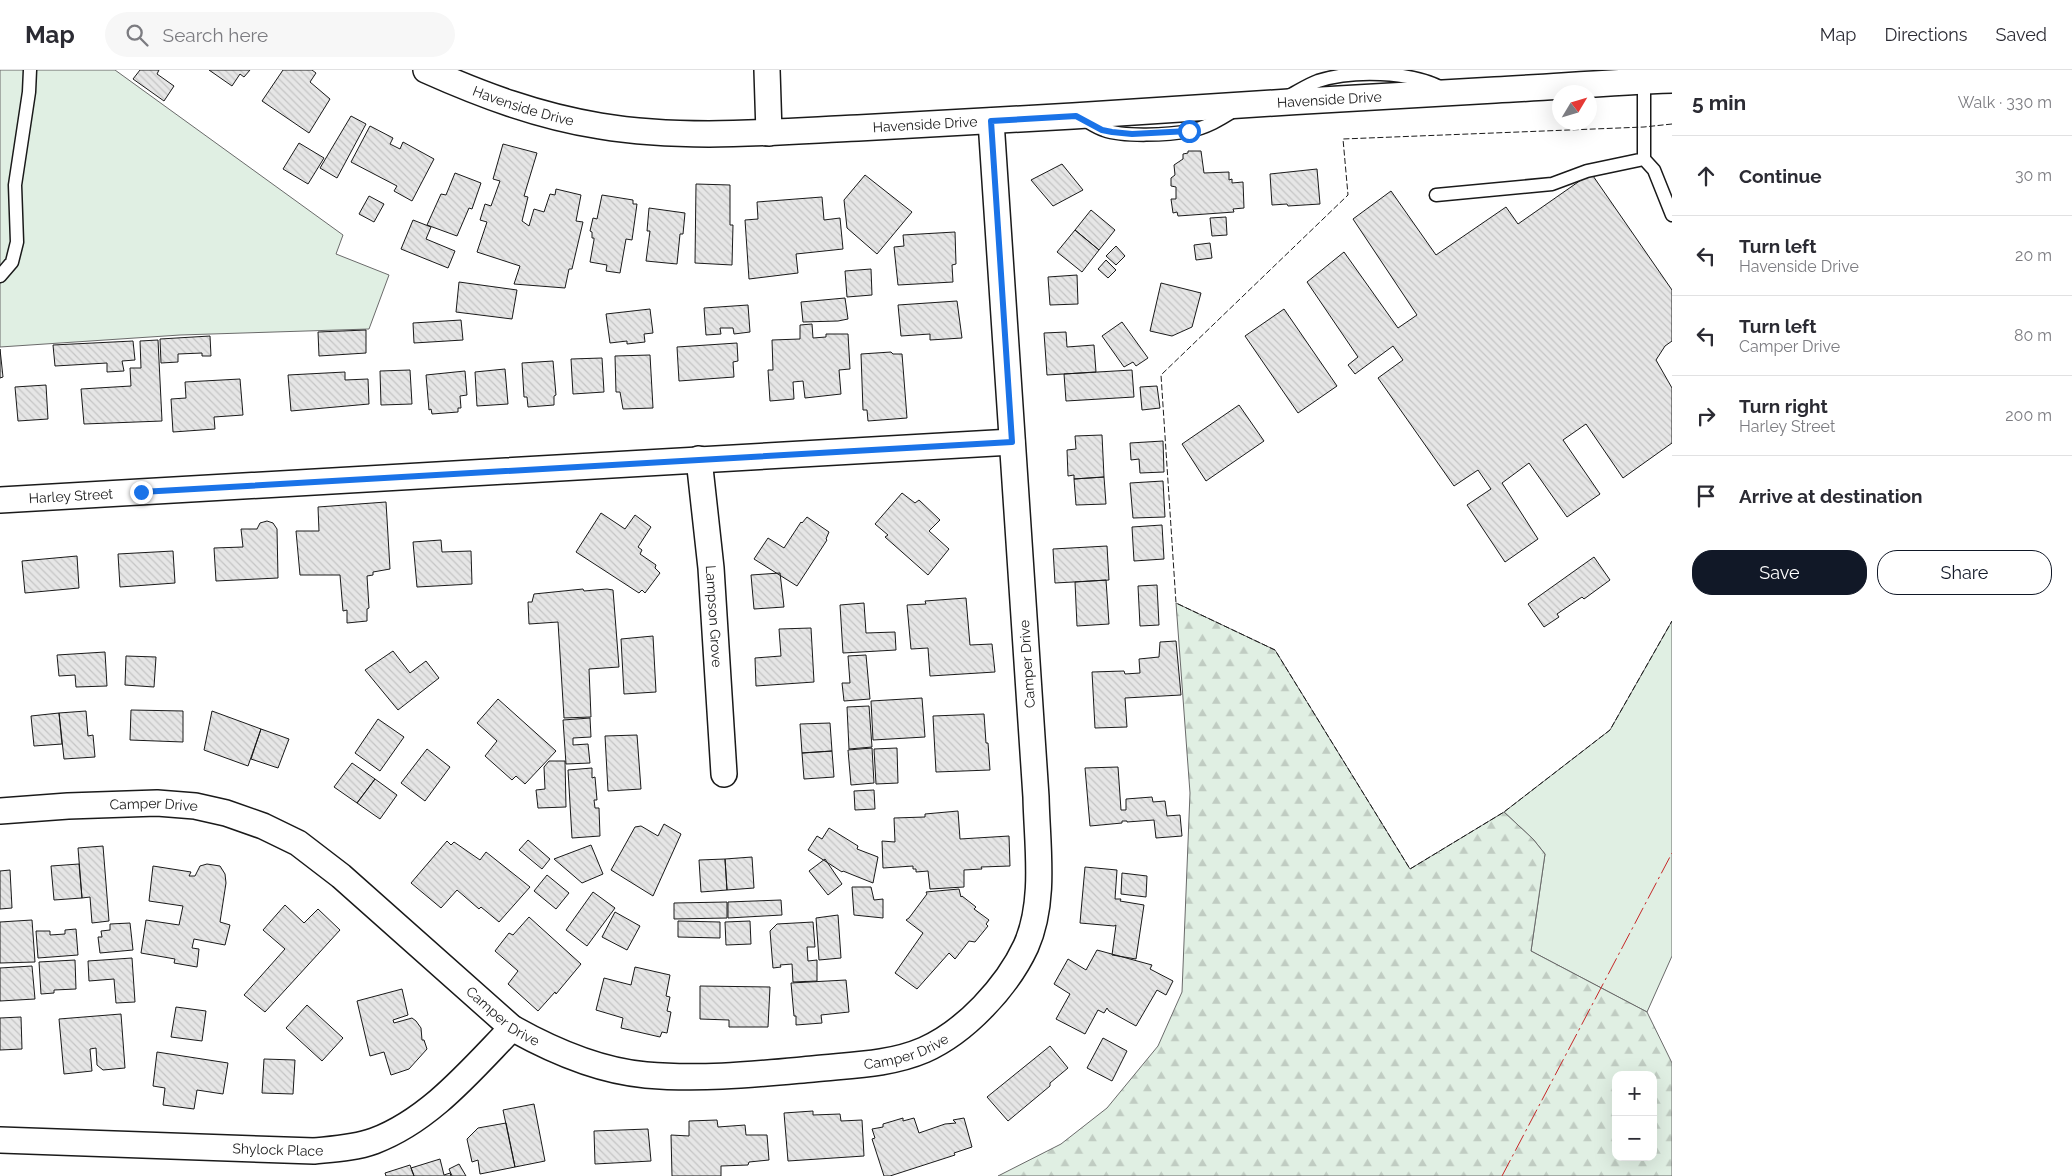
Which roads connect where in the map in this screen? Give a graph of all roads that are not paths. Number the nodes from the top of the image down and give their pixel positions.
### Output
1 (30, 70) edge
2 (426, 70) edge
3 (767, 70) edge
4 (1499, 80) edge
5 (1672, 80) edge
6 (1644, 81) junction
7 (991, 121) junction
8 (769, 133) junction
9 (1644, 159) junction
10 (1436, 195) dead end
11 (1672, 215) edge
12 (0, 276) edge
13 (1012, 442) junction
14 (699, 458) junction
15 (0, 500) edge
16 (724, 774) dead end
17 (0, 811) edge
18 (512, 1028) junction
19 (0, 1140) edge

1 - 12 lane
2 - 8 street, Havenside Drive
3 - 8 street
4 - 6 street, Havenside Drive
4 - 7 street, Havenside Drive
5 - 6 street, Havenside Drive
6 - 9 lane
7 - 8 street, Havenside Drive
7 - 13 street, Camper Drive
9 - 10 lane
9 - 11 lane
13 - 14 street, Harley Street
13 - 18 street, Camper Drive
14 - 15 street, Harley Street
14 - 16 street, Lampson Grove
17 - 18 street, Camper Drive
18 - 19 street, Shylock Place

